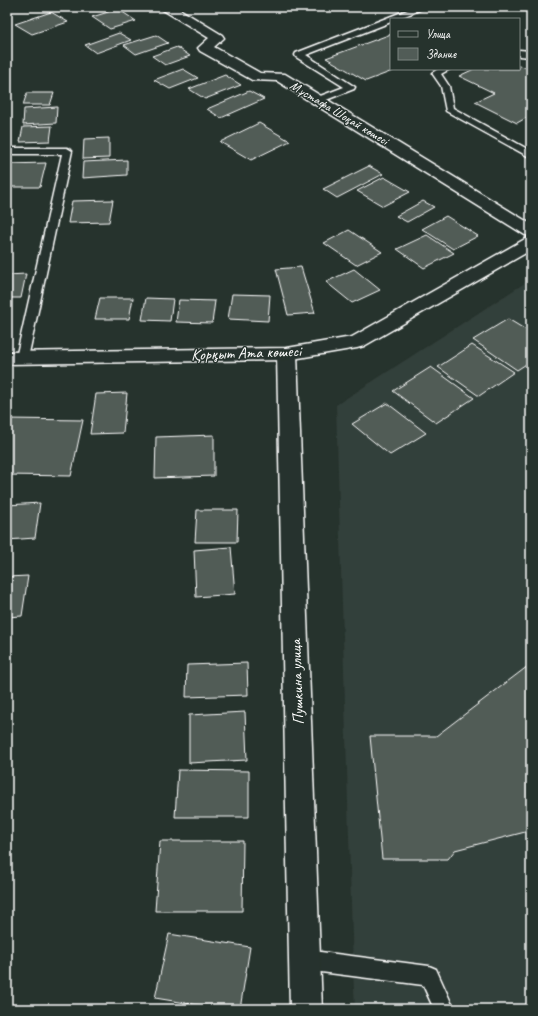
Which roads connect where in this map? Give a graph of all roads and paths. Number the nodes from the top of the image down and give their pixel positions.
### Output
1 (167, 7) edge
2 (422, 7) edge
3 (394, 18) edge
4 (390, 19) edge
5 (520, 53) edge
6 (531, 54) edge
7 (444, 70) edge
8 (318, 100) junction
9 (7, 151) edge
10 (531, 155) edge
11 (531, 231) edge
12 (531, 243) edge
13 (287, 354) junction
14 (14, 358) edge
15 (305, 960) junction
16 (306, 1009) edge
17 (444, 1009) edge

1 - 8 street, Мұстафа Шоқай көшесі
2 - 3 lane
4 - 8 lane
5 - 6 lane
7 - 10 lane
8 - 11 street, Мұстафа Шоқай көшесі
9 - 14 lane
12 - 13 street, Қорқыт Ата көшесі
13 - 14 street, Қорқыт Ата көшесі
13 - 15 street, Пушкина улица
15 - 16 street, Пушкина улица
15 - 17 lane

